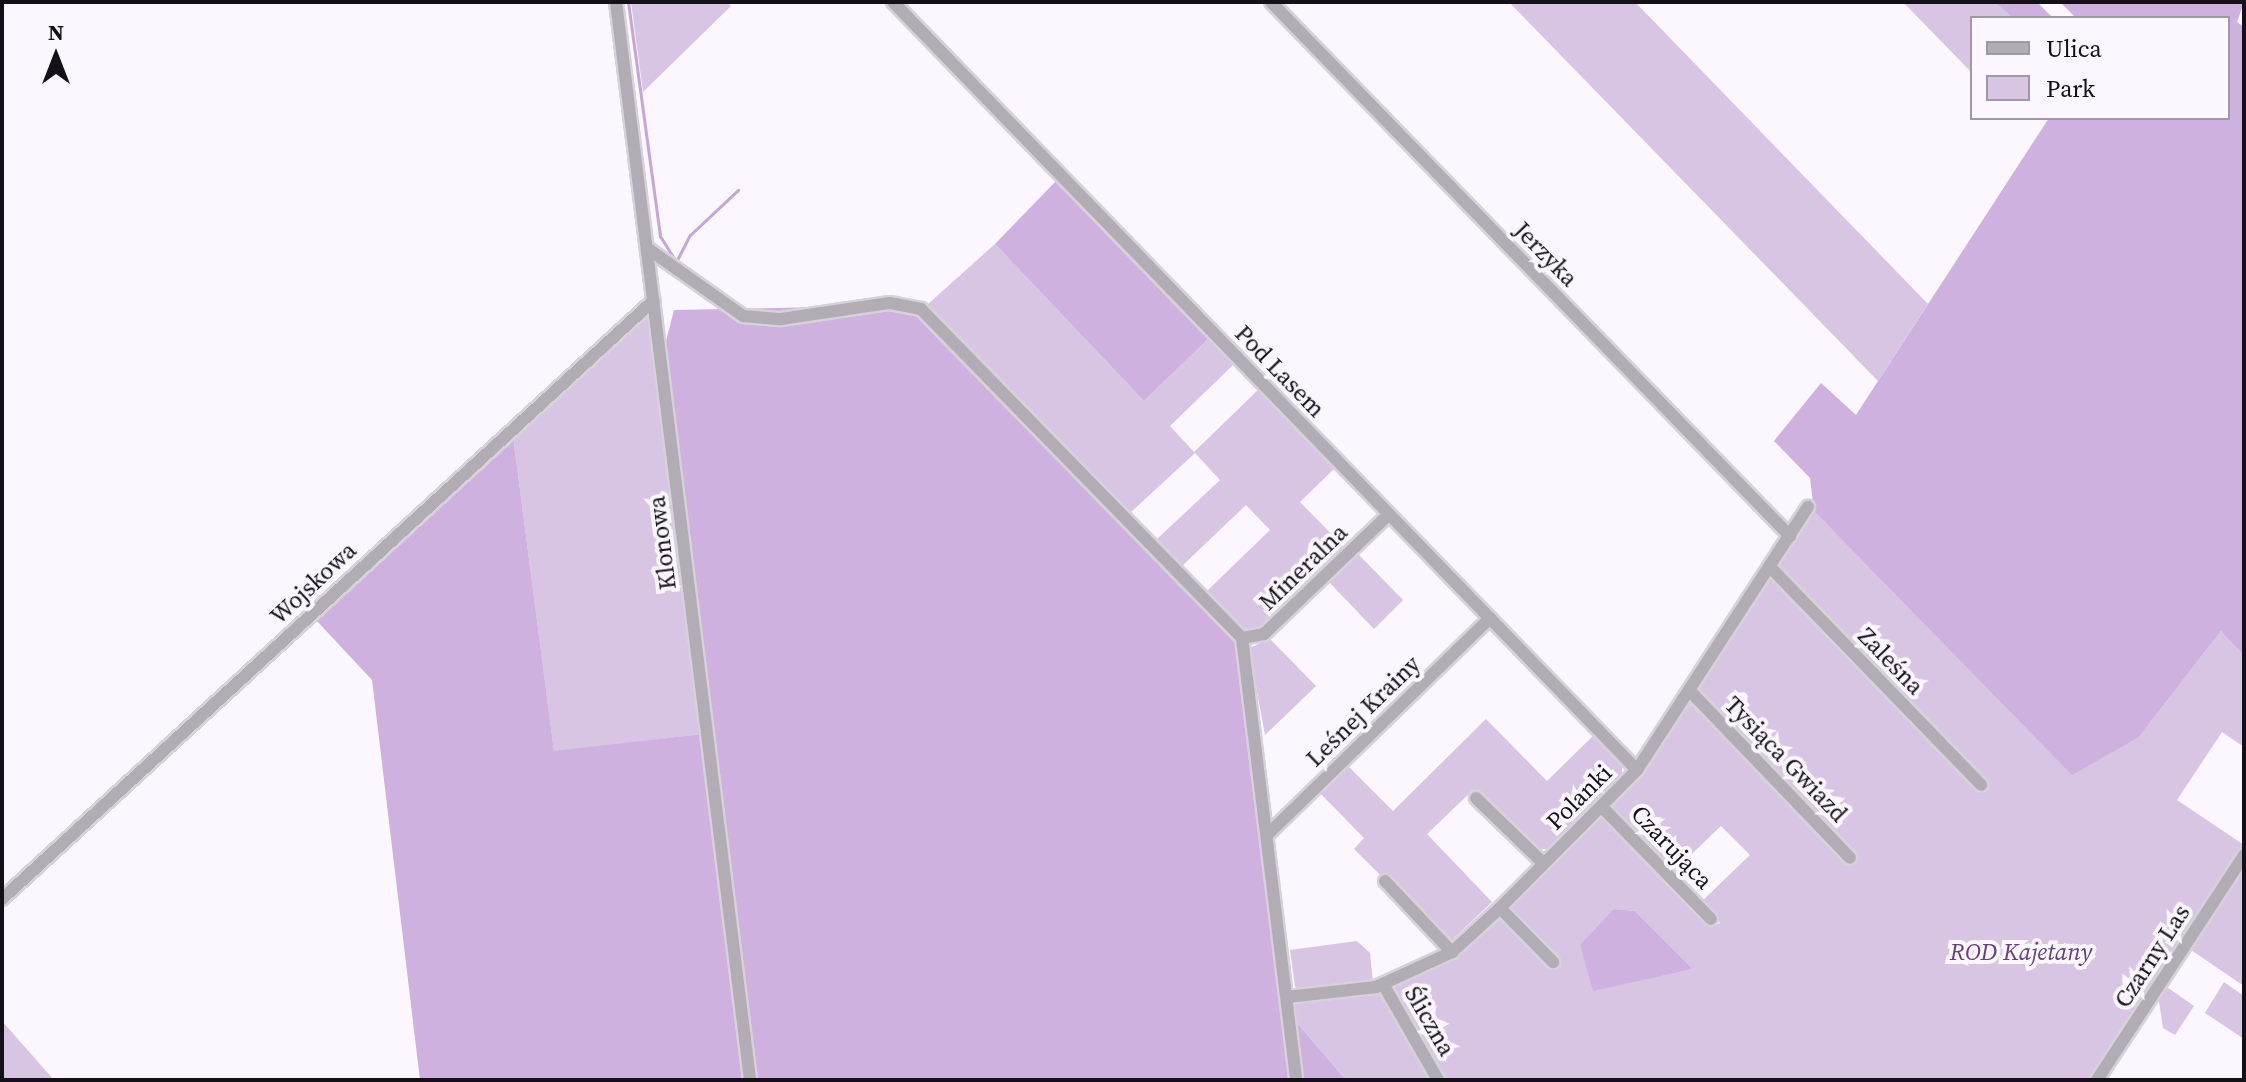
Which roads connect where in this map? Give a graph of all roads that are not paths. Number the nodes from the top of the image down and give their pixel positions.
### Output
1 (616, 2) edge
2 (893, 2) edge
3 (1271, 2) edge
4 (647, 248) junction
5 (654, 300) junction
6 (1808, 507) dead end
7 (1388, 515) junction
8 (1790, 536) junction
9 (1771, 568) junction
10 (1490, 618) junction
11 (1242, 638) junction
12 (1690, 691) junction
13 (1637, 770) junction
14 (1981, 785) dead end
15 (1476, 798) dead end
16 (1602, 807) junction
17 (1267, 835) junction
18 (2244, 855) edge
19 (1850, 858) dead end
20 (1543, 863) junction
21 (1385, 881) dead end
22 (2, 899) edge
23 (1500, 908) junction
24 (1711, 919) dead end
25 (1452, 952) junction
26 (1553, 962) dead end
27 (1383, 984) junction
28 (1287, 997) junction
29 (750, 1080) edge
30 (1296, 1080) edge
31 (1438, 1080) edge
32 (2097, 1080) edge

1 - 4 street, Klonowa
2 - 7 street, Pod Lasem
3 - 8 street, Jerzyka
4 - 5 street, Klonowa
4 - 11 street
5 - 22 street, Wojskowa
5 - 29 street, Klonowa
6 - 8 street, Polanki
7 - 10 street, Pod Lasem
7 - 11 street, Mineralna
8 - 9 street, Polanki
9 - 12 street, Polanki
9 - 14 street, Zaleśna
10 - 13 street, Pod Lasem
10 - 17 street, Leśnej Krainy
11 - 17 street
12 - 13 street, Polanki
12 - 19 street, Tysiąca Gwiazd
13 - 16 street, Polanki
15 - 20 street
16 - 20 street, Polanki
16 - 24 street, Czarująca
17 - 28 street
18 - 32 street, Czarny Las
20 - 23 street, Polanki
21 - 25 street
23 - 25 street, Polanki
23 - 26 street
25 - 27 street, Polanki
27 - 28 street, Polanki
27 - 31 street, Śliczna
28 - 30 street

